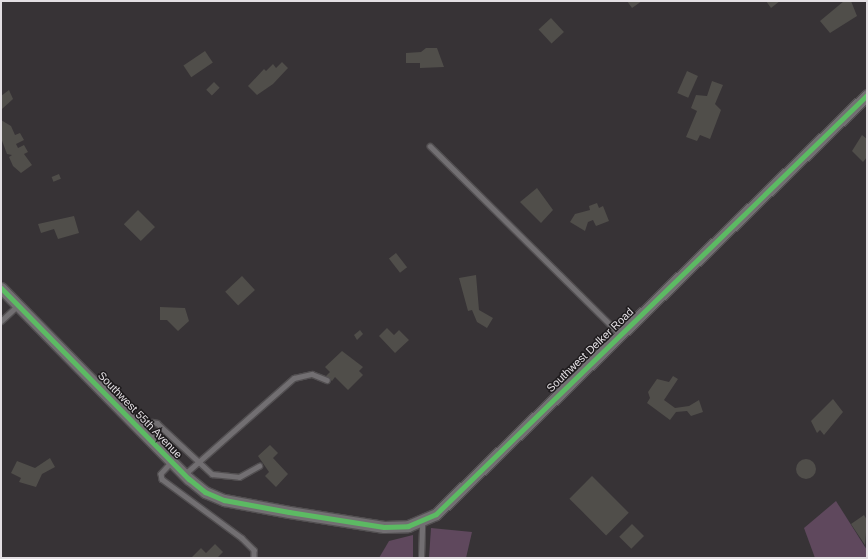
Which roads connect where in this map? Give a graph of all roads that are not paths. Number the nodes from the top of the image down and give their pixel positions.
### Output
1 (867, 95) edge
2 (430, 146) dead end
3 (1, 288) edge
4 (18, 305) junction
5 (1, 320) edge
6 (620, 334) junction
7 (327, 380) dead end
8 (140, 430) junction
9 (172, 462) junction
10 (197, 463) junction
11 (259, 466) dead end
12 (184, 475) junction
13 (289, 512) joint
14 (422, 520) junction
15 (254, 558) edge
16 (422, 558) edge

1 - 6 street, Southwest Delker Road
2 - 6 lane
3 - 4 street, Southwest 55th Avenue
4 - 5 lane
4 - 8 street, Southwest 55th Avenue
6 - 14 street, Southwest Delker Road
7 - 10 lane
8 - 9 street, Southwest 55th Avenue
8 - 10 lane
9 - 12 street, Southwest 55th Avenue
9 - 15 lane
10 - 11 lane
10 - 12 lane
12 - 13 street, Southwest 55th Avenue
13 - 14 street, Southwest Delker Road
14 - 16 lane

